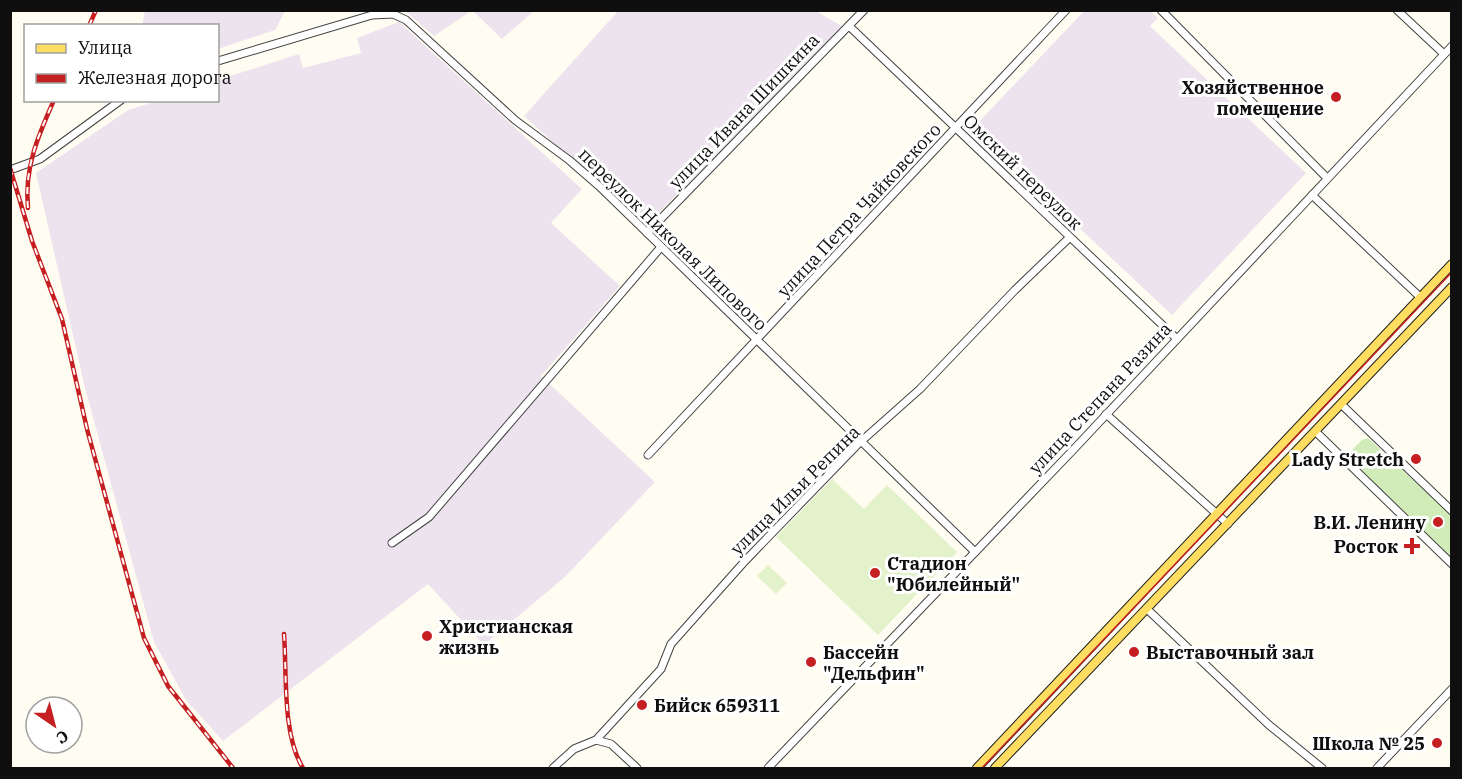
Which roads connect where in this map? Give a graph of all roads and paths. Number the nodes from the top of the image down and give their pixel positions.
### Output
1 (864, 10) edge
2 (1066, 10) edge
3 (1161, 10) edge
4 (1397, 10) edge
5 (849, 26) junction
6 (1452, 46) edge
7 (1444, 54) junction
8 (219, 61) edge
9 (118, 102) edge
10 (956, 129) junction
11 (10, 170) edge
12 (1327, 178) junction
13 (1312, 195) junction
14 (647, 233) junction
15 (1069, 238) junction
16 (661, 247) junction
17 (1452, 264) edge
18 (1452, 287) edge
19 (1420, 297) junction
20 (1177, 339) junction
21 (757, 340) junction
22 (1341, 405) junction
23 (1106, 414) junction
24 (1316, 432) junction
25 (862, 441) junction
26 (648, 455) dead end
27 (1452, 511) edge
28 (1216, 514) junction
29 (1228, 524) junction
30 (392, 543) dead end
31 (975, 552) junction
32 (1452, 564) edge
33 (1135, 600) junction
34 (1147, 609) junction
35 (1452, 690) edge
36 (596, 740) junction
37 (553, 768) edge
38 (637, 768) edge
39 (768, 768) edge
40 (977, 768) edge
41 (995, 768) edge
42 (1322, 768) edge
43 (1377, 768) edge

1 - 5 street, улица Ивана Шишкина
2 - 10 street, улица Петра Чайковского
3 - 12 street
4 - 7 street
5 - 10 street, Омский переулок
5 - 14 street, улица Ивана Шишкина
6 - 7 street, улица Степана Разина
7 - 12 street, улица Степана Разина
8 - 14 street, переулок Николая Липового
9 - 11 street
10 - 15 street, Омский переулок
10 - 21 street, улица Петра Чайковского
12 - 13 street, улица Степана Разина
13 - 19 street
13 - 20 street, улица Степана Разина
14 - 16 street, переулок Николая Липового
15 - 20 street, Омский переулок
15 - 25 street, улица Ильи Репина
16 - 21 street, переулок Николая Липового
16 - 30 street
17 - 19 main road
18 - 22 main road
19 - 28 main road
20 - 23 street, улица Степана Разина
21 - 25 street, переулок Николая Липового
21 - 26 street, улица Петра Чайковского
22 - 24 main road
22 - 27 street
23 - 28 street
23 - 31 street, улица Степана Разина
24 - 29 main road
24 - 32 street
25 - 31 street, переулок Николая Липового
25 - 36 street, улица Ильи Репина
28 - 29 street
28 - 33 main road
29 - 34 main road
31 - 39 street, улица Степана Разина
33 - 34 main road
33 - 40 main road
34 - 41 main road
34 - 42 street
35 - 43 street
36 - 37 street, улица Ильи Репина
36 - 38 street

